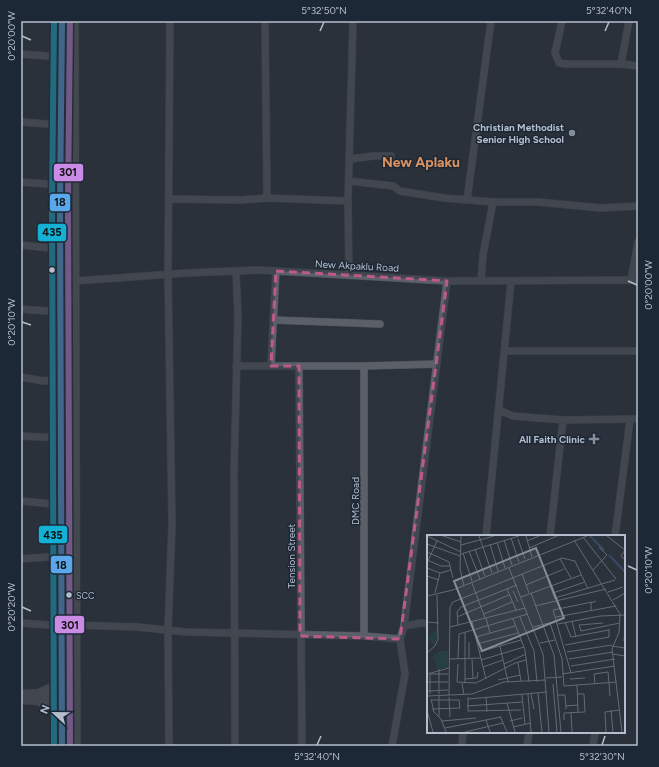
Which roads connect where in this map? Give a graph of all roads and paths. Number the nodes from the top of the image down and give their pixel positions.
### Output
1 (62, 21) edge
2 (73, 21) edge
3 (170, 21) edge
4 (265, 21) edge
5 (353, 21) edge
6 (491, 21) edge
7 (562, 21) edge
8 (629, 21) edge
9 (21, 54) edge
10 (61, 57) junction
11 (621, 64) junction
12 (638, 66) edge
13 (21, 122) edge
14 (60, 125) junction
15 (391, 156) dead end
16 (350, 159) junction
17 (349, 181) junction
18 (21, 182) edge
19 (60, 185) junction
20 (267, 198) junction
21 (168, 199) junction
22 (467, 200) junction
23 (348, 201) junction
24 (493, 202) junction
25 (638, 206) edge
26 (638, 242) edge
27 (21, 245) edge
28 (60, 249) junction
29 (276, 271) junction
30 (236, 272) junction
31 (168, 274) junction
32 (349, 275) junction
33 (75, 280) junction
34 (634, 280) edge
35 (447, 281) junction
36 (481, 281) junction
37 (511, 282) junction
38 (21, 309) edge
39 (61, 312) junction
40 (274, 320) junction
41 (380, 324) dead end
42 (505, 351) junction
43 (638, 351) edge
44 (437, 364) junction
45 (236, 366) junction
46 (271, 366) junction
47 (299, 366) junction
48 (364, 366) junction
49 (21, 377) edge
50 (62, 379) junction
51 (499, 410) junction
52 (638, 419) edge
53 (563, 420) junction
54 (630, 420) junction
55 (21, 436) edge
56 (63, 438) junction
57 (21, 501) edge
58 (63, 505) junction
59 (486, 535) edge
60 (550, 535) edge
61 (615, 535) edge
62 (74, 555) junction
63 (63, 557) junction
64 (21, 559) edge
65 (21, 623) edge
66 (427, 624) edge
67 (75, 625) junction
68 (63, 626) junction
69 (404, 626) junction
70 (168, 630) junction
71 (234, 633) junction
72 (300, 636) junction
73 (364, 636) junction
74 (400, 639) junction
75 (62, 677) junction
76 (21, 694) edge
77 (40, 697) junction
78 (62, 697) junction
79 (76, 697) junction
80 (21, 700) edge
81 (62, 717) junction
82 (463, 733) edge
83 (529, 733) edge
84 (595, 733) edge
85 (62, 746) edge
86 (75, 746) edge
87 (169, 746) edge
88 (235, 746) edge
89 (302, 746) edge
90 (392, 746) edge
91 (462, 746) edge
92 (527, 746) edge
93 (593, 746) edge

1 - 10 highway
2 - 33 highway
3 - 21 street
4 - 20 street
5 - 16 street
6 - 22 street
7 - 11 street
8 - 11 street
9 - 10 street
10 - 14 highway
11 - 12 street
13 - 14 street
14 - 19 highway
15 - 16 street
16 - 17 street
17 - 22 street
17 - 23 street
18 - 19 street
19 - 28 highway
20 - 21 street
20 - 23 street
21 - 31 street
22 - 24 street
23 - 32 street
24 - 25 street
24 - 36 street
26 - 34 street
27 - 28 street
28 - 39 highway
29 - 30 street, New Akpaklu Road
29 - 32 street, New Akpaklu Road
29 - 40 street
30 - 31 street, New Akpaklu Road
30 - 45 street
31 - 33 street, New Akpaklu Road
31 - 70 street
32 - 35 street, New Akpaklu Road
33 - 62 highway
34 - 37 street, New Akpaklu Road
35 - 36 street, New Akpaklu Road
35 - 44 street
36 - 37 street, New Akpaklu Road
37 - 42 street
38 - 39 street
39 - 50 highway
40 - 41 street
40 - 46 street
42 - 43 street
42 - 51 street
44 - 48 street
44 - 69 street
45 - 46 street
45 - 71 street
46 - 47 street
47 - 48 street
47 - 72 street, Tension Street
48 - 73 street, DMC Road
49 - 50 street
50 - 56 highway
51 - 53 street
51 - 59 street
52 - 54 street
53 - 54 street
53 - 60 street
54 - 61 street
55 - 56 street
56 - 58 highway
57 - 58 street
58 - 63 highway
62 - 63 street
62 - 67 highway
63 - 64 street
63 - 68 highway
65 - 68 street
66 - 69 street
67 - 70 street
67 - 79 highway
68 - 75 highway
69 - 74 street
70 - 71 street
70 - 87 street
71 - 72 street
71 - 88 street
72 - 73 street
72 - 89 street, Tension Street
73 - 74 street
74 - 90 street
75 - 77 highway
75 - 78 highway
76 - 77 street
77 - 78 street
77 - 80 street
77 - 81 highway
78 - 79 street
78 - 81 highway
79 - 86 highway
81 - 85 highway
82 - 91 street
83 - 92 street
84 - 93 street

